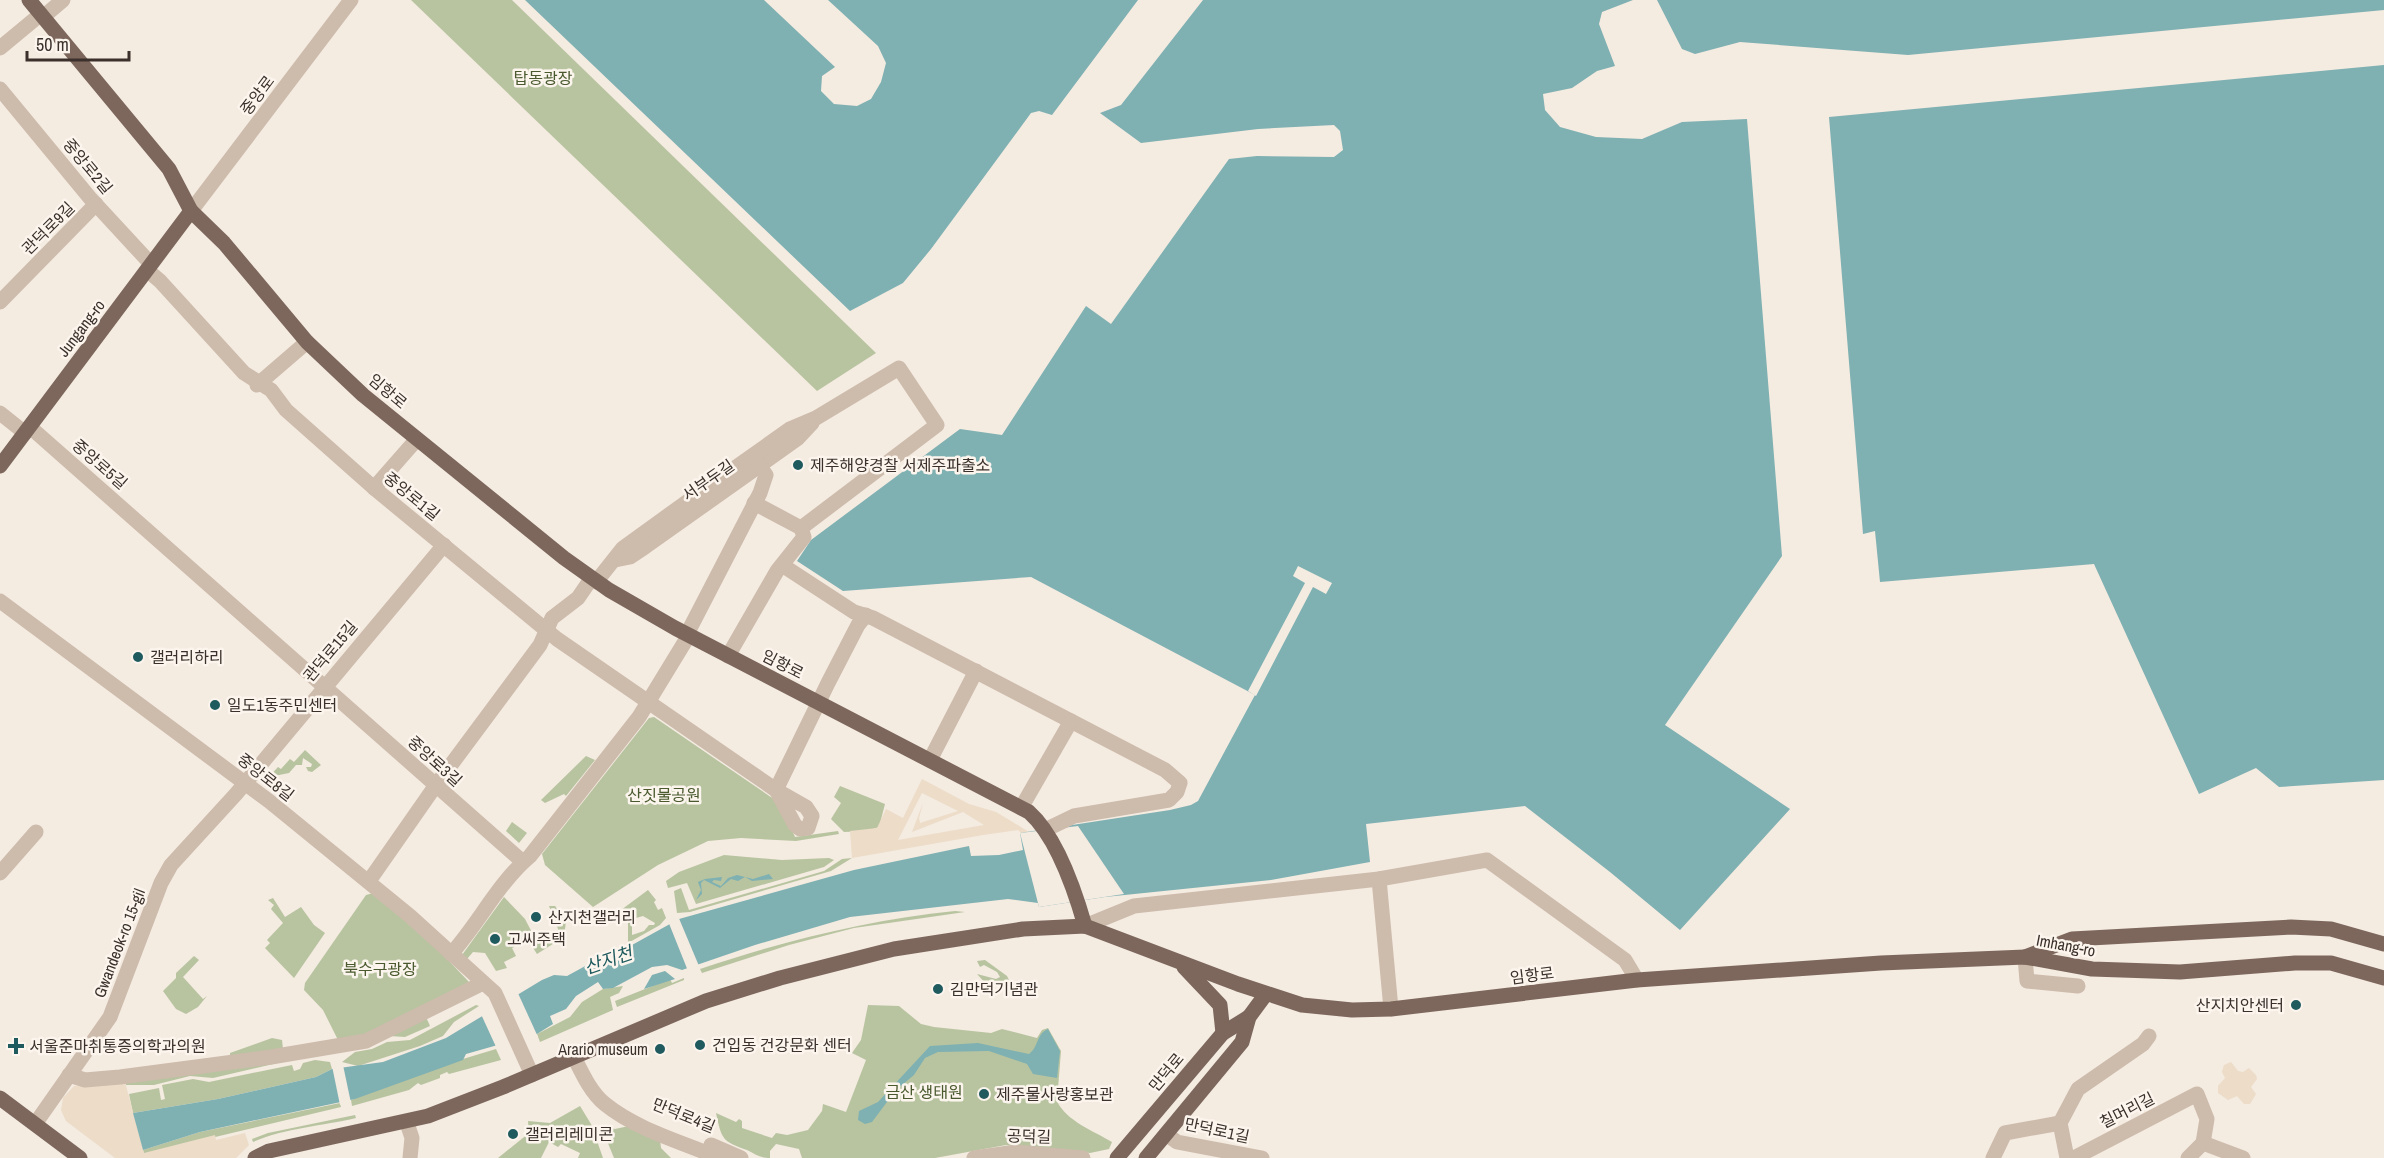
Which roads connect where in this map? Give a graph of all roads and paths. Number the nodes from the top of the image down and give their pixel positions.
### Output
1 (29, 0) edge
2 (63, 0) edge
3 (351, 0) edge
4 (42, 16) junction
5 (0, 48) edge
6 (0, 89) edge
7 (96, 204) junction
8 (191, 211) junction
9 (149, 267) junction
10 (0, 302) edge
11 (307, 342) junction
12 (259, 383) junction
13 (0, 413) edge
14 (816, 418) junction
15 (27, 430) junction
16 (417, 439) junction
17 (759, 465) junction
18 (0, 466) edge
19 (374, 488) junction
20 (754, 503) junction
21 (801, 528) junction
22 (444, 545) junction
23 (615, 560) junction
24 (782, 565) junction
25 (594, 581) junction
26 (0, 601) edge
27 (866, 615) junction
28 (547, 631) junction
29 (688, 634) junction
30 (728, 656) junction
31 (976, 671) junction
32 (324, 686) junction
33 (648, 702) junction
34 (819, 703) junction
35 (1071, 721) junction
36 (930, 760) junction
37 (245, 782) junction
38 (436, 785) junction
39 (1021, 808) junction
40 (1045, 830) junction
41 (36, 832) dead end
42 (523, 862) junction
43 (0, 873) edge
44 (1379, 879) junction
45 (369, 882) junction
46 (1085, 926) junction
47 (2384, 944) edge
48 (451, 954) junction
49 (2025, 957) junction
50 (1180, 963) junction
51 (2384, 978) edge
52 (1637, 980) junction
53 (481, 984) junction
54 (2078, 987) dead end
55 (1266, 994) junction
56 (1391, 1009) junction
57 (1249, 1017) junction
58 (1223, 1033) junction
59 (2149, 1036) dead end
60 (574, 1057) junction
61 (69, 1075) junction
62 (532, 1075) junction
63 (0, 1098) edge
64 (611, 1108) junction
65 (407, 1122) junction
66 (2060, 1123) junction
67 (34, 1124) junction
68 (1166, 1134) junction
69 (2203, 1143) junction
70 (80, 1158) edge
71 (255, 1158) edge
72 (410, 1158) edge
73 (719, 1158) edge
74 (741, 1158) edge
75 (974, 1158) edge
76 (1083, 1158) edge
77 (1118, 1158) edge
78 (1146, 1158) edge
79 (1262, 1158) edge
80 (1993, 1158) edge
81 (2067, 1158) edge
82 (2074, 1158) edge
83 (2188, 1158) edge
84 (2243, 1158) edge

1 - 4 main road, 임항로
2 - 4 street
3 - 8 street, 중앙로
4 - 5 street
4 - 8 main road, 임항로
6 - 7 street, 중앙로2길
7 - 9 street, 중앙로2길
7 - 10 street, 관덕로9길
8 - 9 main road, Jungang-ro
8 - 11 main road, 임항로
9 - 12 street, 중앙로1길
9 - 15 main road, Jungang-ro
11 - 12 street
11 - 16 main road, 임항로
12 - 19 street, 중앙로1길
13 - 15 street, 중앙로5길
14 - 17 street, 서부두길
14 - 21 street, 서부두길
14 - 23 street, 서부두길
15 - 18 main road, Jungang-ro
15 - 32 street, 중앙로5길
16 - 19 street
16 - 25 main road, 임항로
17 - 20 street
17 - 23 street, 서부두길
19 - 22 street, 중앙로1길
20 - 21 street
20 - 29 street
21 - 24 street
22 - 28 street, 중앙로1길
22 - 32 street, 관덕로15길
23 - 25 street, 서부두길
24 - 27 street
24 - 30 street
25 - 28 street, 서부두길
25 - 29 main road, 임항로
26 - 37 street, 중앙로8길
27 - 31 street
27 - 34 street
28 - 33 street, 중앙로1길
28 - 38 street, 서부두길
29 - 30 main road, 임항로
29 - 33 street
30 - 34 main road, 임항로
31 - 35 street
31 - 36 street
32 - 37 street, 관덕로15길
32 - 38 street, 중앙로3길
33 - 34 street, 중앙로1길
33 - 42 street
34 - 36 main road, 임항로
35 - 39 street
35 - 40 street
36 - 39 main road, 임항로
37 - 45 street, 중앙로8길
37 - 61 street, Gwandeok-ro 15-gil
38 - 42 street, 중앙로3길
38 - 45 street, 서부두길
39 - 40 main road, 임항로
40 - 46 main road
41 - 43 street
42 - 48 street
44 - 46 street
44 - 52 street
44 - 56 street
45 - 48 street, 중앙로8길
46 - 50 main road, 임항로
46 - 60 main road
47 - 49 main road, Imhang-ro
48 - 53 street, 중앙로8길
49 - 51 main road, Imhang-ro
49 - 52 main road, 임항로
49 - 54 street
50 - 55 main road, 임항로
50 - 58 main road
52 - 56 main road, 임항로
53 - 61 street
53 - 62 street, 중앙로8길
55 - 56 main road, 임항로
55 - 57 main road, 만덕로
57 - 58 main road, 만덕로
57 - 68 main road, 만덕로
58 - 77 main road, 만덕로
59 - 66 street
60 - 62 main road
60 - 64 street, 만덕로4길
61 - 67 street, Gwandeok-ro 15-gil
62 - 65 main road
63 - 67 main road
64 - 73 street, 만덕로4길
64 - 74 street, 만덕로4길
65 - 71 main road
65 - 72 street
66 - 80 street
66 - 81 street
67 - 70 main road
68 - 78 main road, 만덕로
68 - 79 street, 만덕로1길
69 - 82 street, 칠머리길
69 - 83 street
69 - 84 street
75 - 76 street, 공덕길

